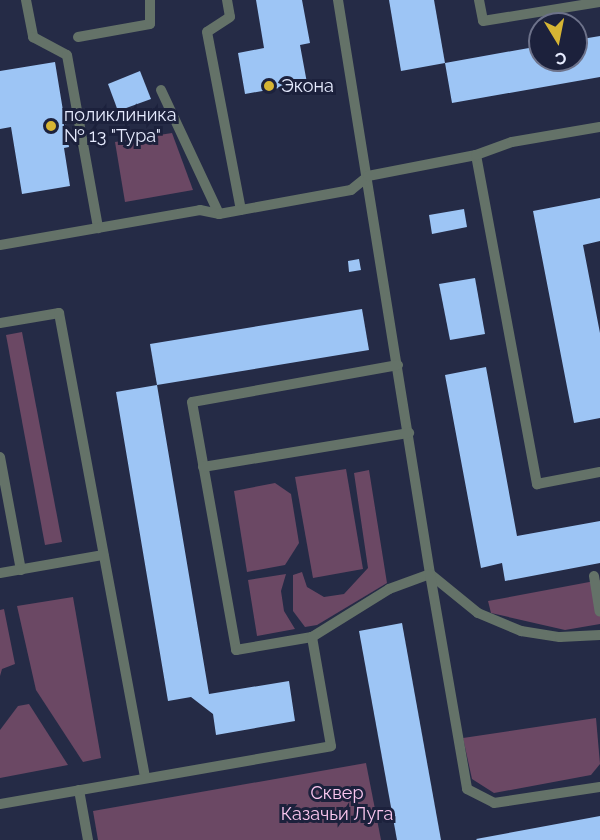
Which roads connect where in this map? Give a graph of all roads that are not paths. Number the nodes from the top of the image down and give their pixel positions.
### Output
1 (26, 0) edge
2 (150, 0) edge
3 (227, 0) edge
4 (339, 0) edge
5 (479, 0) edge
6 (600, 2) edge
7 (78, 37) dead end
8 (160, 90) dead end
9 (600, 128) edge
10 (476, 155) junction
11 (368, 176) junction
12 (242, 210) junction
13 (219, 213) junction
14 (98, 228) junction
15 (0, 245) edge
16 (0, 323) edge
17 (398, 365) junction
18 (409, 433) junction
19 (0, 457) edge
20 (203, 467) junction
21 (600, 472) edge
22 (103, 555) junction
23 (21, 570) junction
24 (0, 573) edge
25 (430, 574) junction
26 (594, 576) dead end
27 (600, 612) edge
28 (600, 635) edge
29 (312, 637) junction
30 (144, 778) junction
31 (600, 787) edge
32 (79, 789) junction
33 (0, 804) edge
34 (88, 840) edge

1 - 14 lane
2 - 7 lane
3 - 12 lane
4 - 11 lane
5 - 6 lane
8 - 13 lane
9 - 10 lane
10 - 11 lane
10 - 21 lane
11 - 12 lane
11 - 17 lane
12 - 13 lane
13 - 14 lane
14 - 15 lane
16 - 22 lane
17 - 18 lane
17 - 20 lane
18 - 20 lane
18 - 25 lane
19 - 23 lane
20 - 29 lane
22 - 23 lane
22 - 30 lane
23 - 24 lane
25 - 28 lane
25 - 29 lane
25 - 31 lane
26 - 27 lane
29 - 30 lane
30 - 32 lane
32 - 33 lane
32 - 34 lane

